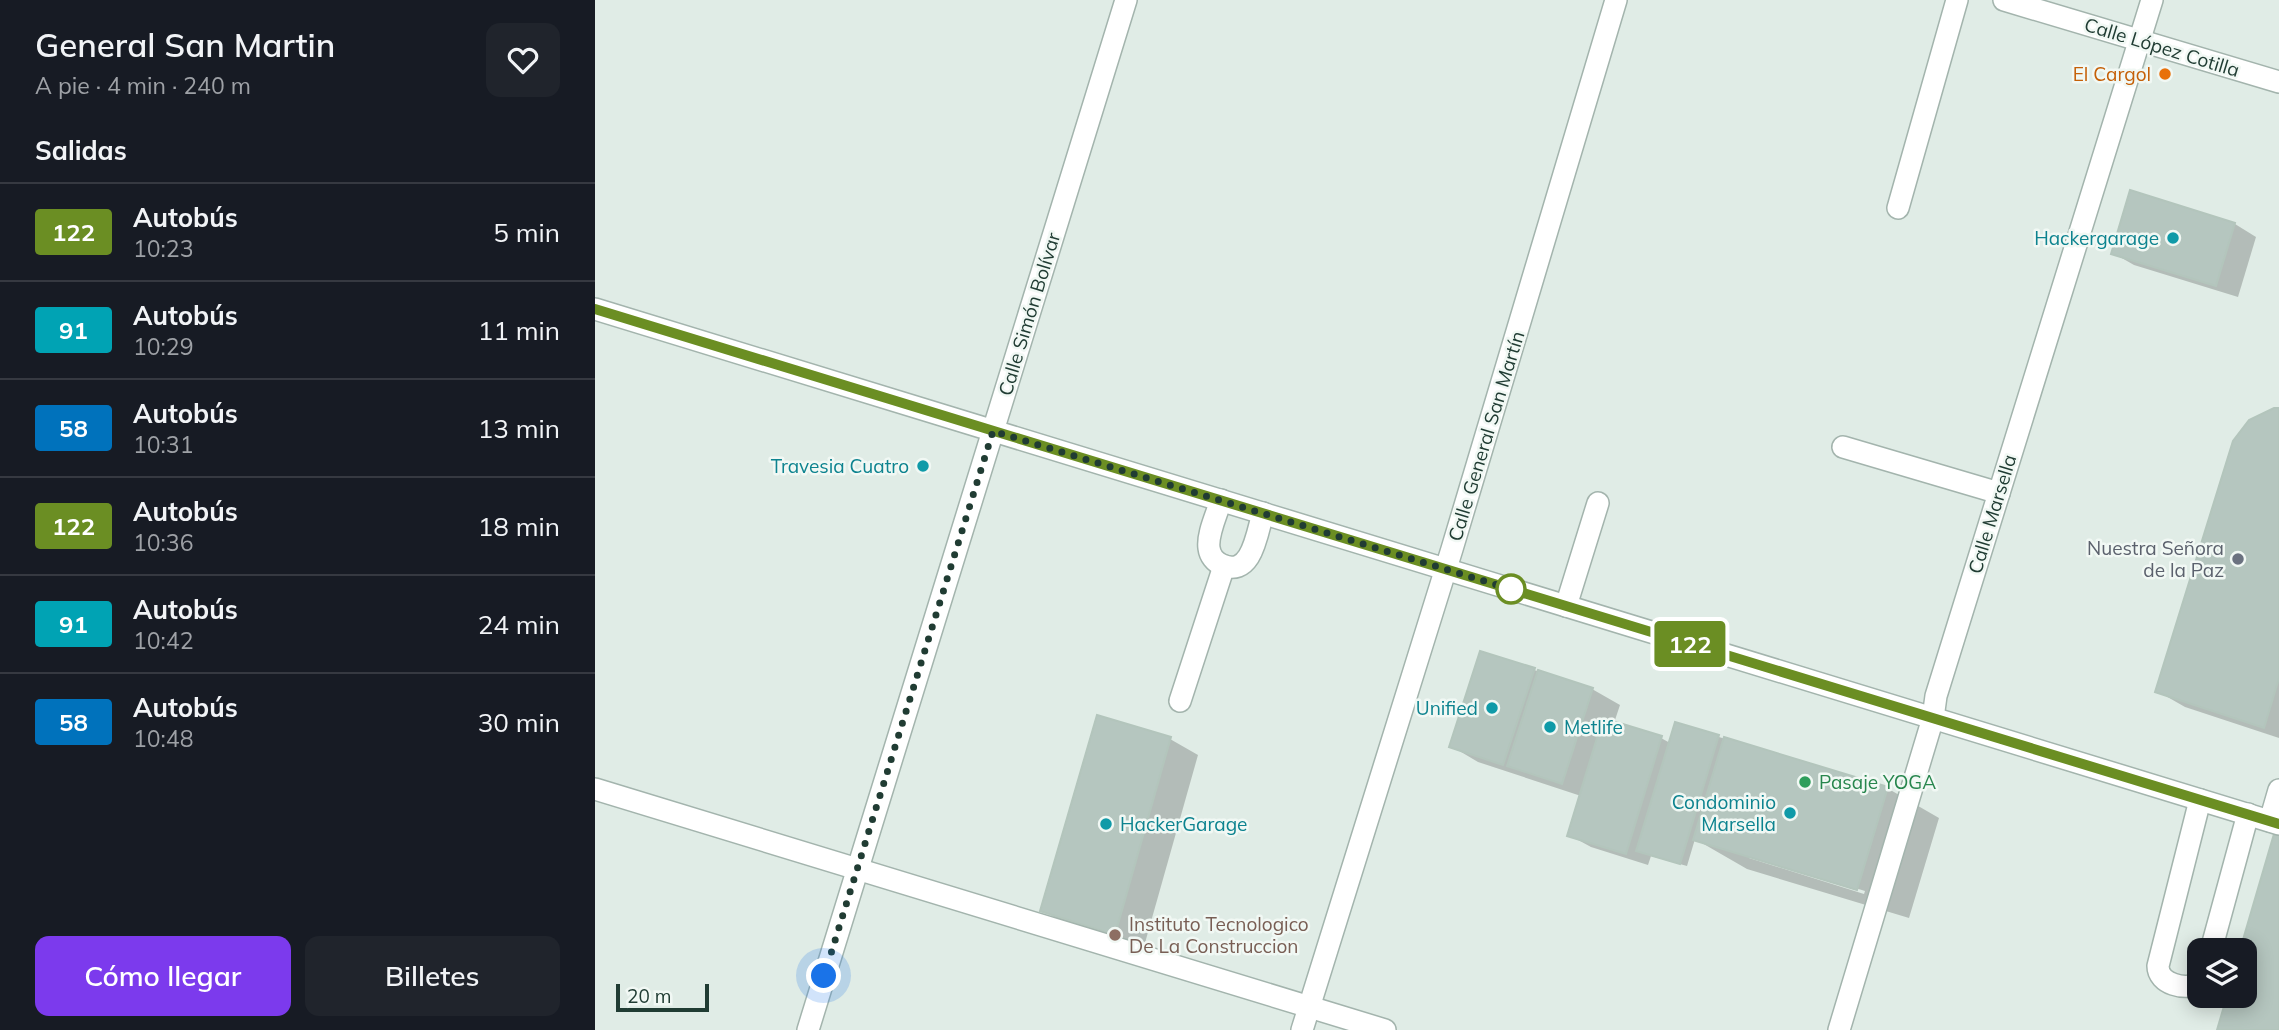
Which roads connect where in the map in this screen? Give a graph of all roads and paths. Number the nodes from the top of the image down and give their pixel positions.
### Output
1 (1126, 0) edge
2 (1616, 0) edge
3 (1957, 0) edge
4 (2004, 0) edge
5 (2152, 0) edge
6 (2140, 40) junction
7 (2279, 82) edge
8 (1898, 208) dead end
9 (595, 309) edge
10 (993, 431) junction
11 (1843, 447) dead end
12 (1999, 493) junction
13 (1221, 500) junction
14 (1598, 503) dead end
15 (1263, 513) junction
16 (1224, 566) junction
17 (1445, 569) junction
18 (1566, 606) junction
19 (1180, 701) dead end
20 (1933, 718) junction
21 (595, 789) edge
22 (2279, 790) edge
23 (2200, 800) junction
24 (2248, 814) junction
25 (2275, 822) edge
26 (857, 869) junction
27 (2214, 938) edge
28 (2187, 987) edge
29 (1309, 1007) junction
30 (808, 1030) edge
31 (1302, 1030) edge
32 (1385, 1030) edge
33 (1839, 1030) edge

1 - 10 street, Calle Simón Bolívar
2 - 17 street, Calle General San Martín
3 - 8 street
4 - 6 street, Calle López Cotilla
5 - 6 street, Calle Marsella
6 - 7 street, Calle López Cotilla
6 - 12 street, Calle Marsella
9 - 10 street
10 - 13 street
10 - 26 street, Calle Simón Bolívar
11 - 12 street
12 - 20 street, Calle Marsella
13 - 15 street
13 - 16 street
14 - 18 street
15 - 16 street
15 - 17 street
16 - 19 street
17 - 18 street
17 - 29 street, Calle General San Martín
18 - 20 street
20 - 23 street
20 - 33 street, Calle Marsella
21 - 26 street
22 - 25 street
23 - 24 street
23 - 28 street
24 - 25 street
24 - 27 street
26 - 29 street
26 - 30 street, Calle Simón Bolívar
29 - 31 street, Calle General San Martín
29 - 32 street

